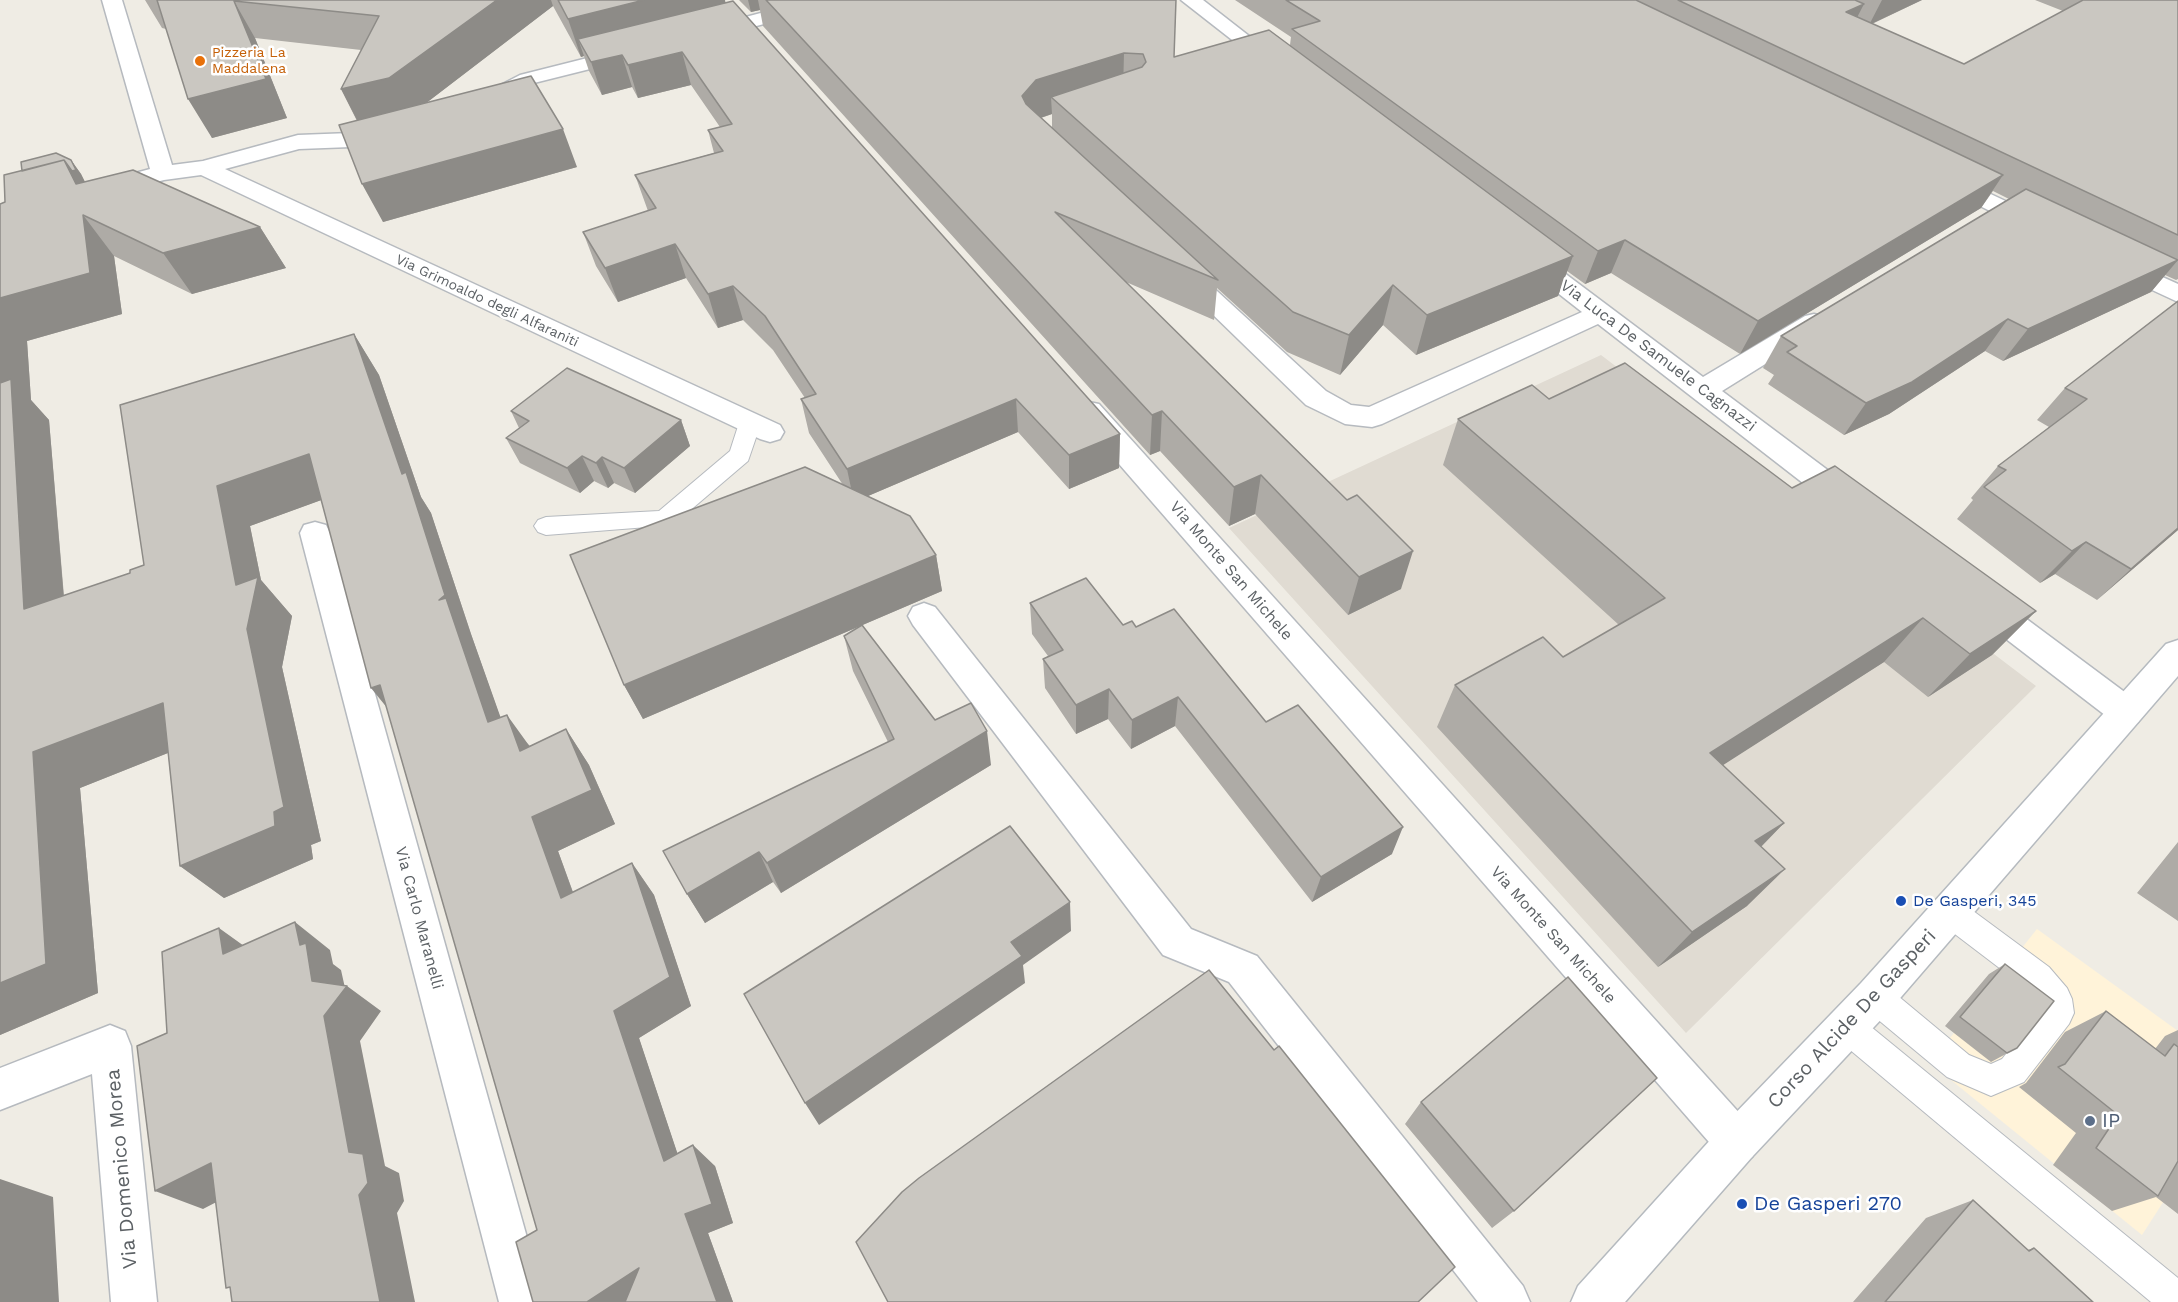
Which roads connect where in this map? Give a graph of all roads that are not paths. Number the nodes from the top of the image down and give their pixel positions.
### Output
1 (112, 0) edge
2 (833, 0) edge
3 (1191, 0) edge
4 (745, 22) edge
5 (687, 38) edge
6 (652, 47) edge
7 (1296, 80) edge
8 (475, 108) edge
9 (416, 126) edge
10 (204, 168) junction
11 (1929, 171) edge
12 (163, 173) junction
13 (87, 193) edge
14 (2054, 233) edge
15 (1506, 240) edge
16 (2096, 254) edge
17 (1168, 259) edge
18 (2178, 294) edge
19 (1833, 311) edge
20 (1601, 313) junction
21 (1702, 390) junction
22 (1071, 391) edge
23 (760, 428) joint
24 (1874, 521) edge
25 (546, 526) dead end
26 (315, 534) dead end
27 (1960, 586) edge
28 (924, 616) dead end
29 (2176, 659) edge
30 (2126, 712) junction
31 (1950, 912) junction
32 (1875, 997) junction
33 (1848, 1028) junction
34 (0, 1089) edge
35 (1737, 1142) junction
36 (1606, 1298) edge
37 (2178, 1301) edge
38 (134, 1302) edge
39 (522, 1302) edge
40 (1507, 1302) edge

1 - 12 street
2 - 4 street
3 - 7 street
4 - 5 street
6 - 8 street
9 - 10 street
10 - 12 street
10 - 23 street, Via Grimoaldo degli Alfaraniti
11 - 14 street
12 - 13 street
15 - 20 street, Via Luca De Samuele Cagnazzi
16 - 18 street
17 - 20 street
19 - 21 street
20 - 21 street, Via Luca De Samuele Cagnazzi
21 - 24 street, Via Luca De Samuele Cagnazzi
22 - 35 street, Via Monte San Michele
23 - 25 lane
26 - 39 street, Via Carlo Maranelli
27 - 30 street
28 - 40 street
29 - 30 street, Corso Alcide De Gasperi
30 - 31 street, Corso Alcide De Gasperi
31 - 32 street, Corso Alcide De Gasperi
31 - 32 lane
32 - 33 street, Corso Alcide De Gasperi
33 - 35 street, Corso Alcide De Gasperi
33 - 37 lane
34 - 38 street, Via Domenico Morea
35 - 36 street, Corso Alcide De Gasperi

